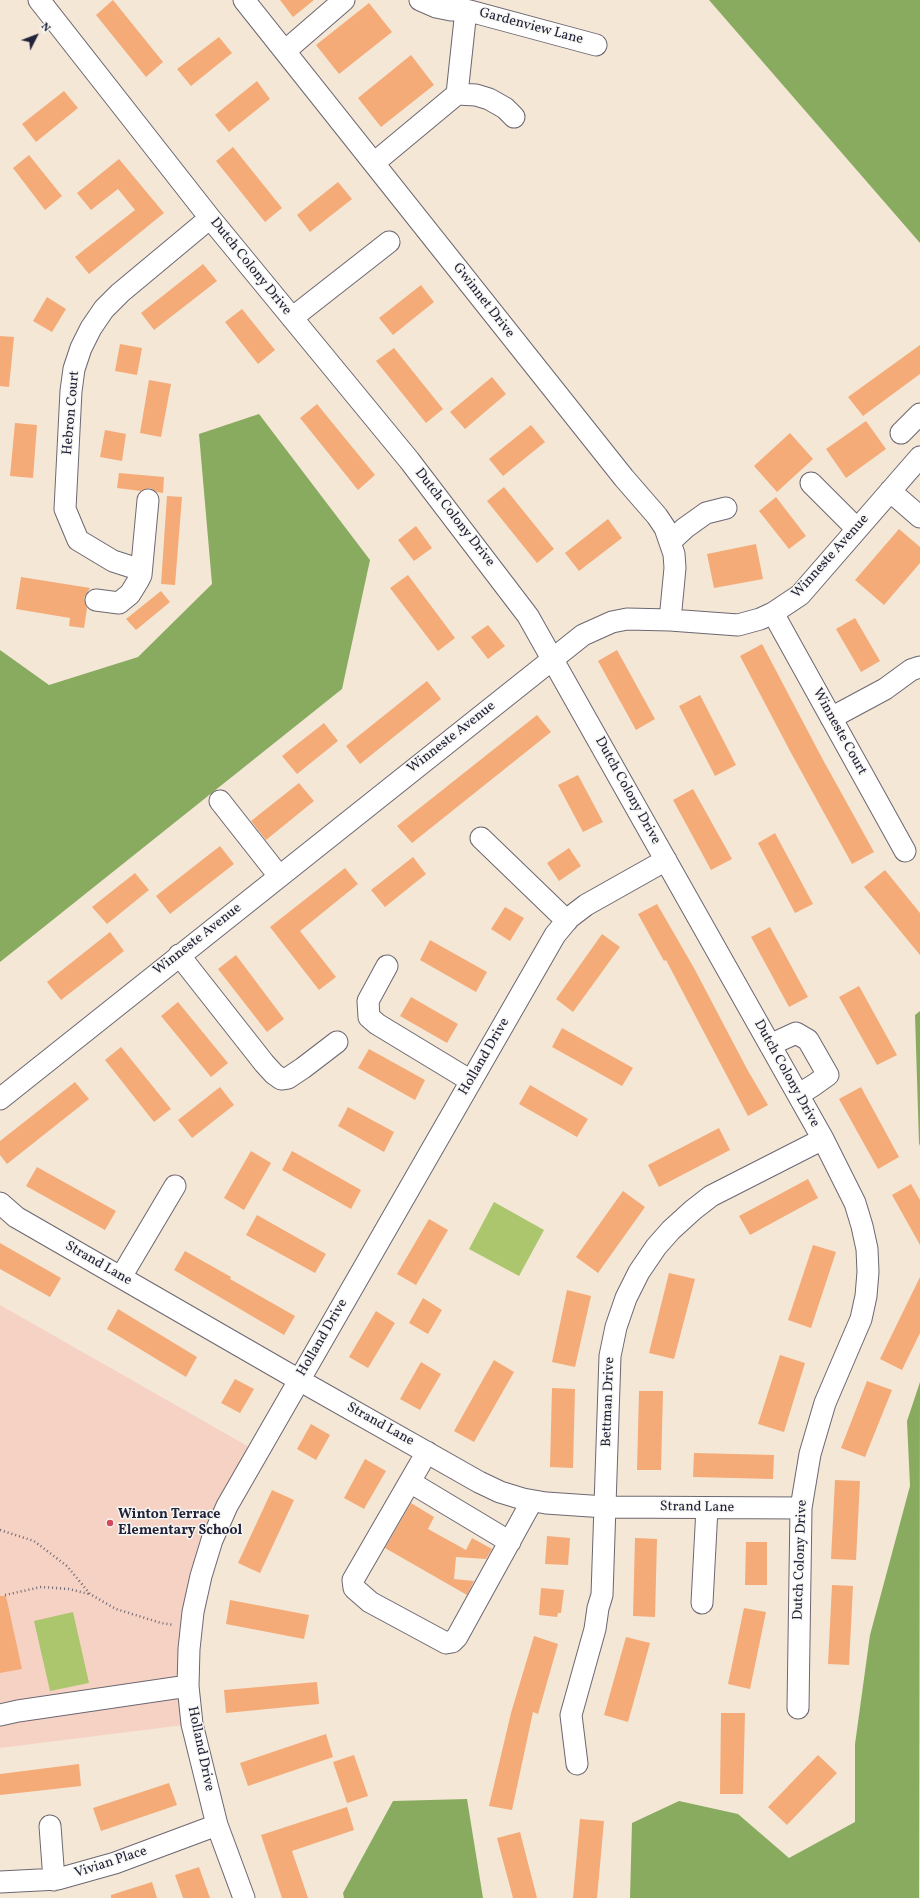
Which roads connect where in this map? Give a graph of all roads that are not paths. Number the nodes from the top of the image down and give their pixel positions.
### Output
1 (39, 0) edge
2 (244, 0) edge
3 (344, 0) edge
4 (420, 0) edge
5 (466, 10) junction
6 (596, 45) dead end
7 (285, 51) junction
8 (457, 94) junction
9 (514, 117) dead end
10 (374, 163) junction
11 (210, 218) junction
12 (389, 242) dead end
13 (292, 318) junction
14 (920, 414) edge
15 (901, 433) dead end
16 (920, 457) edge
17 (811, 483) dead end
18 (890, 491) junction
19 (148, 500) dead end
20 (726, 508) dead end
21 (920, 517) edge
22 (857, 529) junction
23 (670, 541) junction
24 (141, 570) junction
25 (96, 600) dead end
26 (773, 614) junction
27 (670, 620) junction
28 (552, 659) junction
29 (920, 667) edge
30 (831, 718) junction
31 (220, 801) dead end
32 (481, 838) dead end
33 (905, 851) dead end
34 (666, 860) junction
35 (279, 876) junction
36 (567, 921) junction
37 (179, 955) junction
38 (387, 966) dead end
39 (337, 1042) dead end
40 (770, 1045) junction
41 (471, 1081) junction
42 (798, 1095) junction
43 (0, 1099) edge
44 (823, 1139) junction
45 (175, 1186) dead end
46 (0, 1203) edge
47 (121, 1278) junction
48 (299, 1380) junction
49 (427, 1452) junction
50 (410, 1482) junction
51 (532, 1501) junction
52 (605, 1507) junction
53 (707, 1508) junction
54 (801, 1508) junction
55 (510, 1542) junction
56 (702, 1603) dead end
57 (188, 1686) junction
58 (798, 1708) dead end
59 (0, 1715) edge
60 (577, 1764) dead end
61 (217, 1825) junction
62 (50, 1826) dead end
63 (54, 1880) junction
64 (0, 1882) edge
65 (244, 1898) edge

1 - 11 street, Dutch Colony Drive
2 - 7 street, Gwinnet Drive
3 - 7 street
4 - 5 street, Gardenview Lane
5 - 6 street, Gardenview Lane
5 - 8 street, Gardenview Lane
7 - 10 street, Gwinnet Drive
8 - 9 street
8 - 10 street
10 - 23 street, Gwinnet Drive
11 - 13 street, Dutch Colony Drive
11 - 24 street, Hebron Court
12 - 13 street
13 - 28 street, Dutch Colony Drive
14 - 15 street
16 - 18 street, Winneste Avenue
17 - 22 street
18 - 21 street
18 - 22 street, Winneste Avenue
19 - 24 street
20 - 23 street
22 - 26 street, Winneste Avenue
23 - 27 street, Gwinnet Drive
24 - 25 street
26 - 27 street, Winneste Avenue
26 - 30 street, Winneste Court
27 - 28 street, Winneste Avenue
28 - 34 street, Dutch Colony Drive
28 - 35 street, Winneste Avenue
29 - 30 street
30 - 33 street, Winneste Court
31 - 35 street
32 - 36 street
34 - 36 street, Holland Drive
34 - 40 street, Dutch Colony Drive
35 - 37 street, Winneste Avenue
36 - 41 street, Holland Drive
37 - 39 street
37 - 43 street, Winneste Avenue
38 - 41 street
40 - 42 street, Dutch Colony Drive
40 - 42 street
41 - 48 street, Holland Drive
42 - 44 street, Dutch Colony Drive
44 - 52 street, Bettman Drive
44 - 54 street, Dutch Colony Drive
45 - 47 street
46 - 47 street, Strand Lane
47 - 48 street, Strand Lane
48 - 49 street, Strand Lane
48 - 57 street, Holland Drive
49 - 50 street
49 - 51 street, Strand Lane
50 - 55 street
50 - 55 street
51 - 52 street, Strand Lane
51 - 55 street
52 - 53 street, Strand Lane
52 - 60 street, Bettman Drive
53 - 54 street, Strand Lane
53 - 56 street
54 - 58 street, Dutch Colony Drive
57 - 59 street
57 - 61 street, Holland Drive
61 - 63 street, Vivian Place
61 - 65 street, Holland Drive
62 - 63 street
63 - 64 street, Vivian Place

